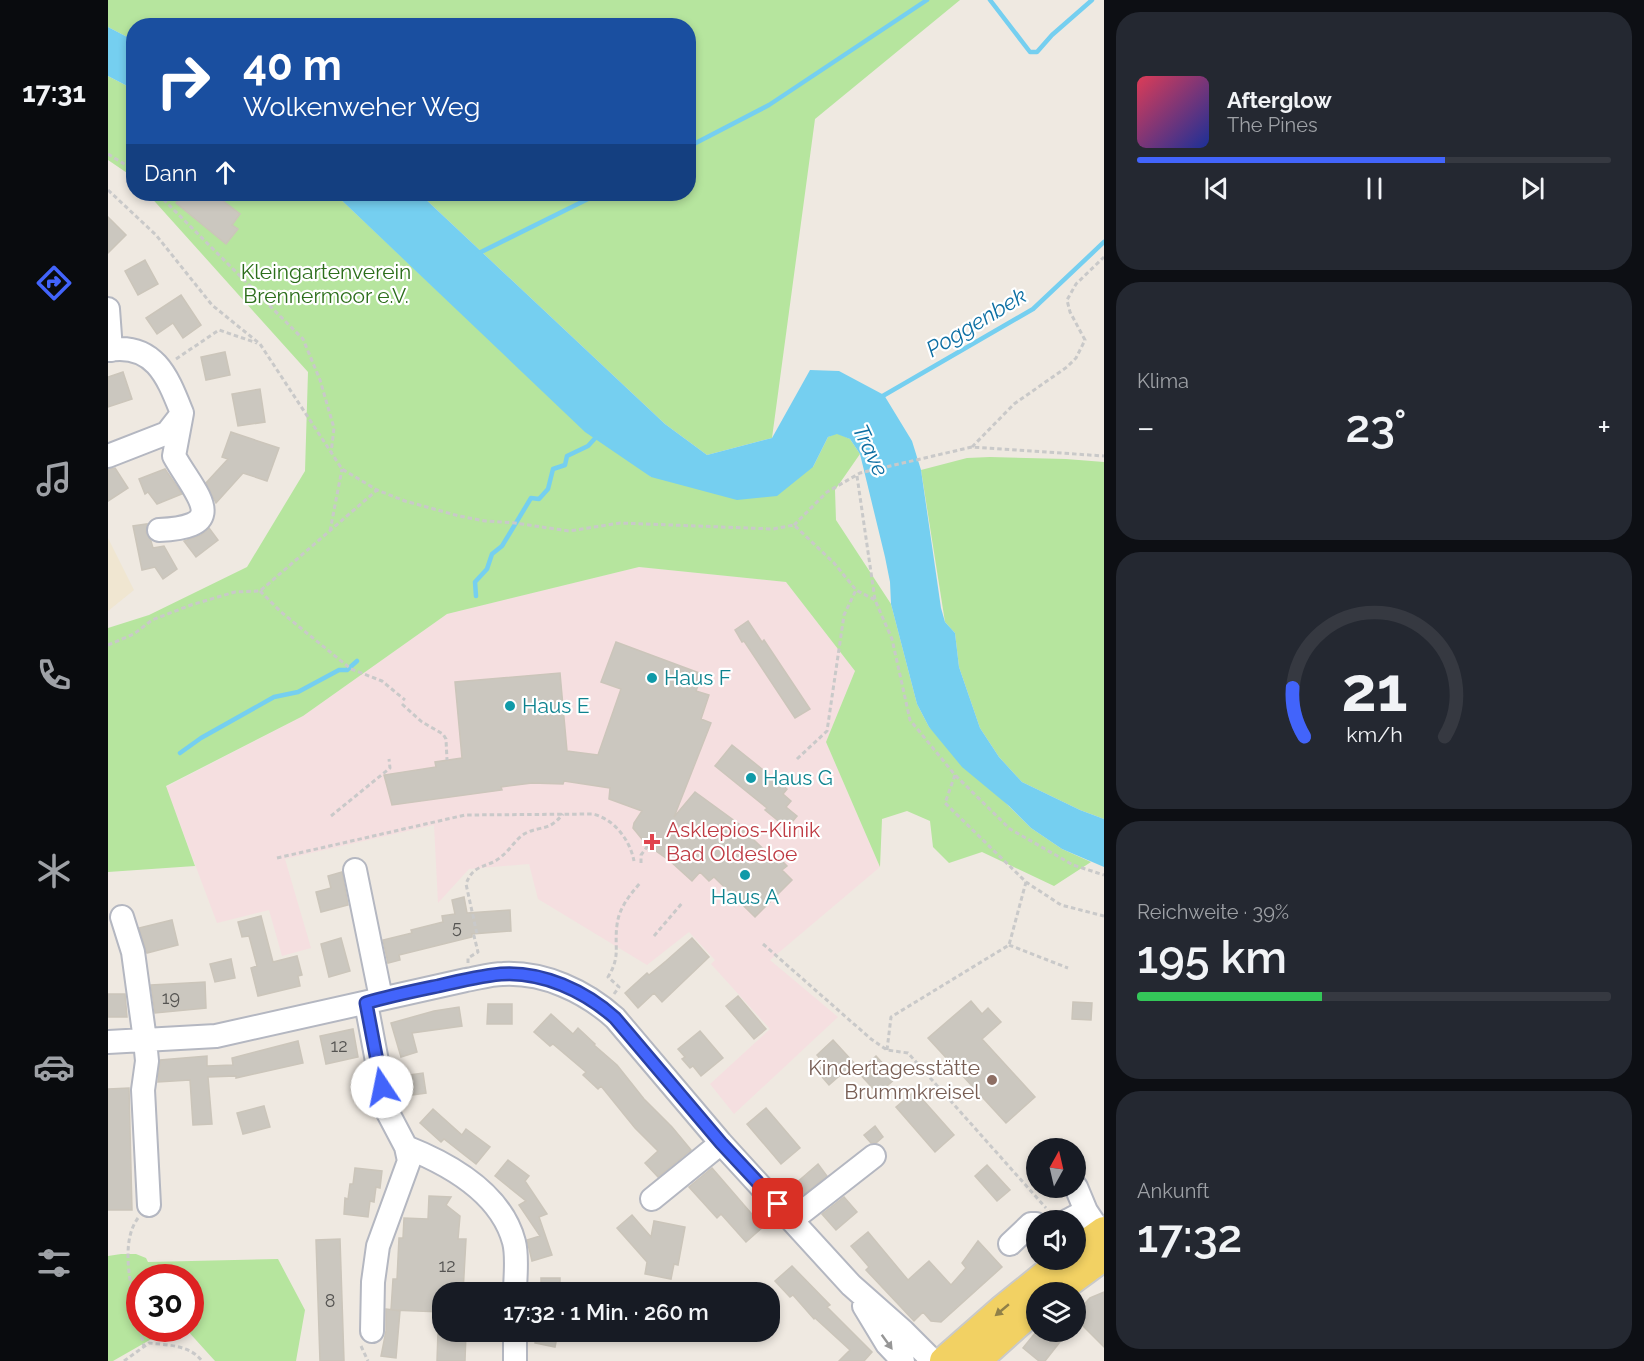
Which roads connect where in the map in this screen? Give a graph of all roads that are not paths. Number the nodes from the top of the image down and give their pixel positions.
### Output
1 (108, 309) edge
2 (109, 350) edge
3 (182, 413) junction
4 (108, 456) edge
5 (159, 530) dead end
6 (355, 870) dead end
7 (122, 916) dead end
8 (373, 1001) junction
9 (146, 1040) junction
10 (108, 1042) edge
11 (721, 1143) junction
12 (406, 1147) junction
13 (874, 1156) dead end
14 (652, 1199) dead end
15 (149, 1205) road end
16 (792, 1220) junction
17 (1026, 1229) edge
18 (1010, 1244) dead end
19 (1052, 1270) edge
20 (515, 1282) edge
21 (851, 1285) junction
22 (1026, 1316) edge
23 (372, 1331) dead end
24 (515, 1342) edge
25 (515, 1361) edge
26 (903, 1361) edge
27 (933, 1361) edge
28 (944, 1361) edge
29 (976, 1361) edge

1 - 2 street
2 - 3 street
3 - 4 street
3 - 5 street
6 - 8 street
7 - 9 street
8 - 9 street
8 - 11 street
8 - 12 street
9 - 10 street
9 - 15 street
11 - 14 street
11 - 16 street
12 - 20 street
12 - 23 street
13 - 16 street
16 - 21 street
17 - 18 street
19 -> 28 main road
21 -> 26 street
21 - 27 street
22 - 29 main road
24 - 25 street

